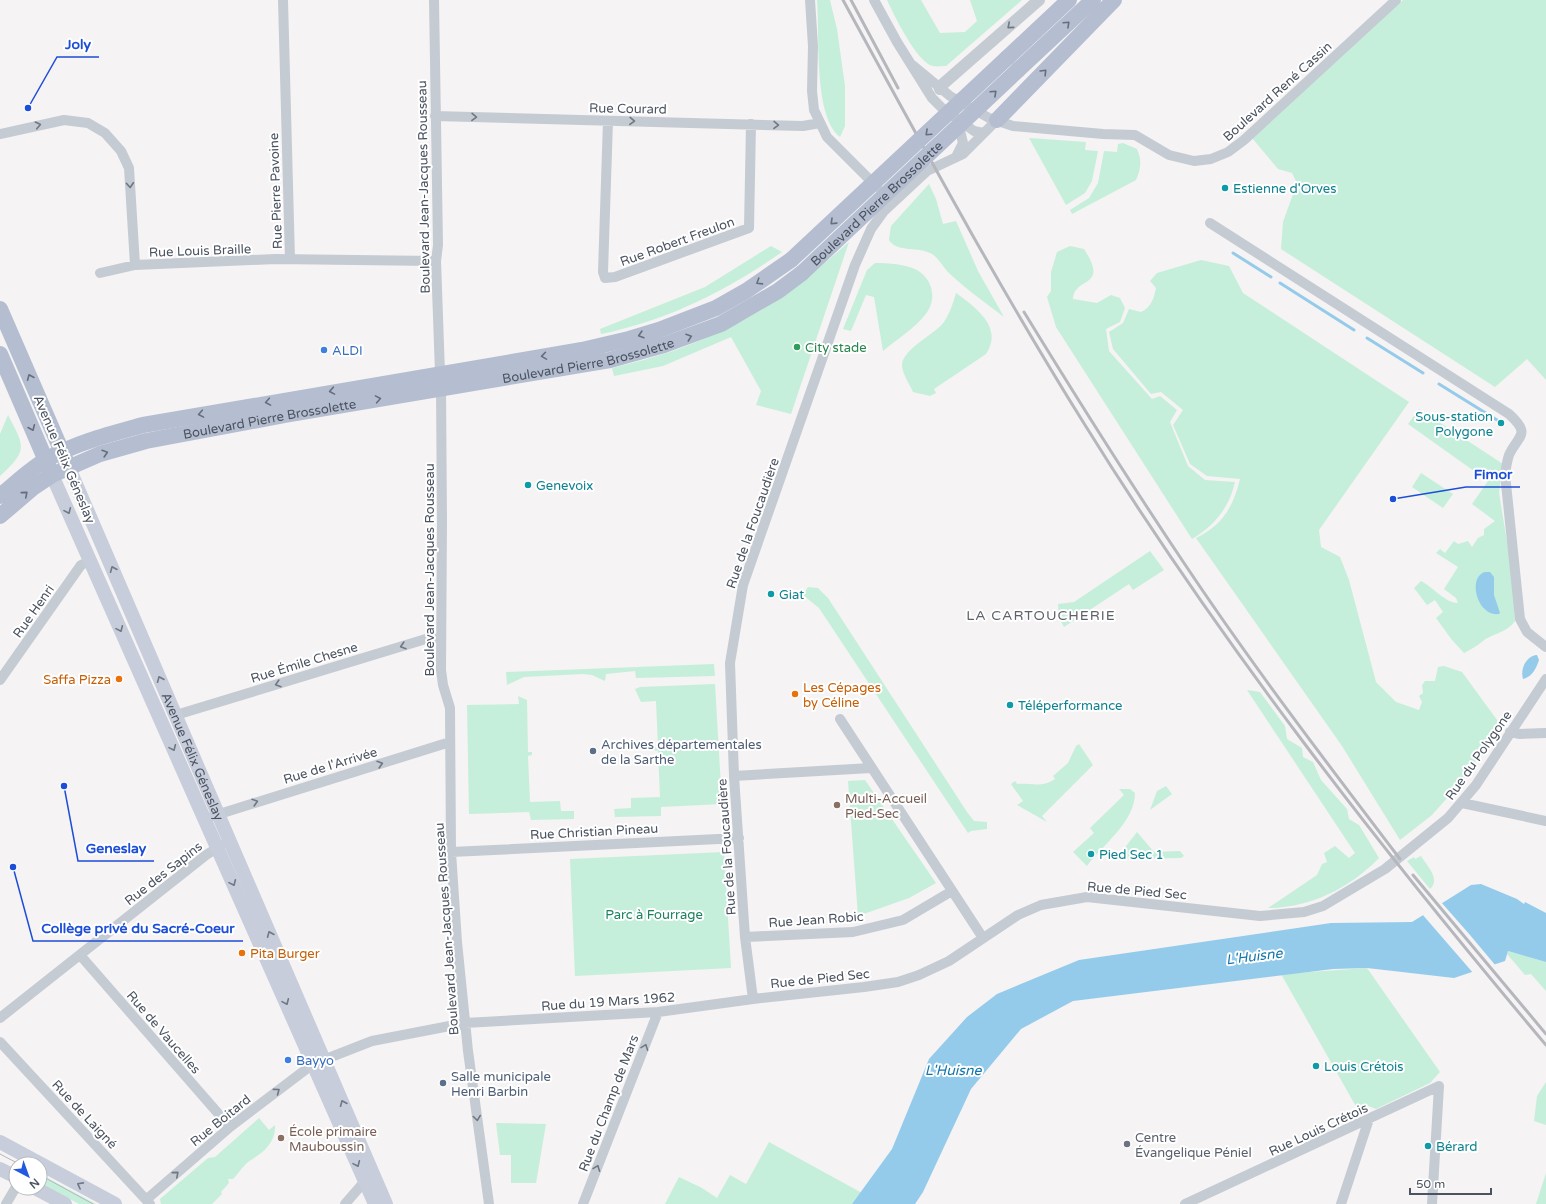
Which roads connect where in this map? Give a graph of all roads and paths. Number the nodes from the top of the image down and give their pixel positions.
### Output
1 (283, 0) edge
2 (434, 0) edge
3 (810, 0) edge
4 (874, 0) edge
5 (1039, 0) edge
6 (1069, 0) edge
7 (1093, 0) edge
8 (1114, 0) edge
9 (1396, 0) edge
10 (910, 63) junction
11 (940, 89) junction
12 (942, 108) junction
13 (435, 116) junction
14 (954, 117) junction
15 (608, 120) junction
16 (997, 120) junction
17 (820, 123) junction
18 (751, 124) junction
19 (983, 133) junction
20 (0, 134) edge
21 (955, 158) junction
22 (892, 203) junction
23 (1210, 223) dead end
24 (290, 259) junction
25 (436, 261) junction
26 (135, 265) junction
27 (100, 273) dead end
28 (0, 309) edge
29 (0, 354) edge
30 (440, 381) junction
31 (63, 451) junction
32 (46, 460) junction
33 (69, 468) junction
34 (52, 475) junction
35 (0, 496) edge
36 (0, 516) edge
37 (90, 562) junction
38 (441, 638) junction
39 (1546, 646) edge
40 (1546, 679) edge
41 (0, 680) edge
42 (176, 715) junction
43 (840, 719) dead end
44 (1510, 732) junction
45 (1546, 733) edge
46 (450, 742) junction
47 (872, 768) junction
48 (734, 776) junction
49 (1462, 803) junction
50 (218, 813) junction
51 (205, 819) junction
52 (1546, 821) edge
53 (739, 838) junction
54 (230, 842) junction
55 (217, 848) junction
56 (451, 852) junction
57 (1385, 869) joint
58 (952, 891) junction
59 (746, 937) junction
60 (983, 938) junction
61 (80, 955) junction
62 (753, 999) junction
63 (658, 1012) junction
64 (0, 1018) edge
65 (465, 1023) junction
66 (0, 1042) edge
67 (319, 1062) junction
68 (1369, 1119) junction
69 (230, 1127) junction
70 (0, 1142) edge
71 (370, 1179) junction
72 (48, 1195) edge
73 (149, 1202) edge
74 (65, 1204) edge
75 (114, 1204) edge
76 (345, 1204) edge
77 (375, 1204) edge
78 (386, 1204) edge
79 (489, 1204) edge
80 (583, 1204) edge
81 (1185, 1204) edge
82 (1341, 1204) edge
83 (1432, 1204) edge

1 - 24 street, Rue Pierre Pavoine
2 - 13 street, Boulevard Jean-Jacques Rousseau
3 - 17 street
4 - 10 street
5 -> 11 street
6 -> 30 main road, Boulevard Pierre Brossolette, bridge
30 -> 7 main road, Boulevard Pierre Brossolette, bridge
16 -> 8 main road
9 - 16 street, Boulevard René Cassin
10 - 11 street
10 - 12 street
11 - 12 street
11 - 16 street
12 - 14 street
13 -> 15 street, Rue Courard
13 - 25 street, Boulevard Jean-Jacques Rousseau
14 - 19 street
14 - 21 street
15 -> 18 street, Rue Courard
15 - 18 street, Rue Robert Freulon
16 - 19 street, Rue de la Foucaudière
18 -> 17 street, Rue Courard
17 - 22 street
19 - 21 street, Rue de la Foucaudière
20 -> 26 street, Rue Louis Braille
21 - 22 street, Rue de la Foucaudière
22 - 48 street, Rue de la Foucaudière
23 - 39 street
24 - 25 street, Rue Pierre Pavoine
24 - 26 street, Rue Louis Braille
25 - 30 street, Boulevard Jean-Jacques Rousseau
26 - 27 street, Rue Louis Braille
31 -> 28 main road, Avenue Félix Géneslay
29 -> 32 main road, Avenue Félix Géneslay
30 -> 31 main road, Boulevard Pierre Brossolette
33 -> 30 main road, Boulevard Pierre Brossolette
30 - 38 street, Boulevard Jean-Jacques Rousseau
31 - 32 main road, Boulevard Pierre Brossolette
31 - 33 main road, Avenue Félix Géneslay
32 - 34 main road, Avenue Félix Géneslay
32 - 35 main road, Boulevard Pierre Brossolette
33 - 34 main road, Boulevard Pierre Brossolette
42 -> 33 main road, Avenue Félix Géneslay
36 -> 34 main road, Boulevard Pierre Brossolette
34 -> 37 main road, Avenue Félix Géneslay
37 - 41 street, Rue Henri
37 -> 51 main road, Avenue Félix Géneslay
38 -> 42 street, Rue Émile Chesne
38 - 46 street, Boulevard Jean-Jacques Rousseau
40 - 44 street, Rue du Polygone
42 - 50 main road, Avenue Félix Géneslay
43 - 47 street
44 - 45 street
44 - 49 street, Rue du Polygone
50 -> 46 street, Rue de l'Arrivée
46 - 56 street, Boulevard Jean-Jacques Rousseau
47 - 48 street
47 - 58 street
48 - 53 street, Rue de la Foucaudière
49 - 52 street
49 - 57 street, Rue du Polygone
50 - 51 street, Rue de l'Arrivée
50 - 54 main road, Avenue Félix Géneslay
51 - 55 main road, Avenue Félix Géneslay
53 - 56 street, Rue Christian Pineau
53 - 59 street, Rue de la Foucaudière
54 - 55 street, Rue des Sapins
67 -> 54 main road, Avenue Félix Géneslay
55 - 61 street, Rue des Sapins
55 -> 67 main road, Avenue Félix Géneslay
56 - 65 street, Boulevard Jean-Jacques Rousseau
57 - 60 street, Rue de Pied Sec
58 - 59 street, Rue Jean Robic
58 - 60 street
59 - 62 street, Rue de la Foucaudière
60 - 62 street, Rue de Pied Sec
61 - 64 street, Rue des Sapins
61 - 69 street, Rue de Vaucelles
62 - 63 street, Rue du 19 Mars 1962
63 - 65 street, Rue du 19 Mars 1962
80 -> 63 street, Rue du Champ de Mars
65 - 67 street, Rue du 19 Mars 1962
65 -> 79 street, Boulevard Jean-Jacques Rousseau
66 - 73 street, Rue de Laigné
69 -> 67 street, Rue Boitard
67 - 71 main road, Avenue Félix Géneslay
68 - 81 street, Rue Louis Crétois
68 - 82 street
68 - 83 street, Rue Louis Crétois
73 -> 69 street, Rue Boitard
75 -> 70 main road
71 - 76 street
71 - 77 main road, Avenue Félix Géneslay
71 - 78 main road, Avenue Félix Géneslay
72 - 74 main road

